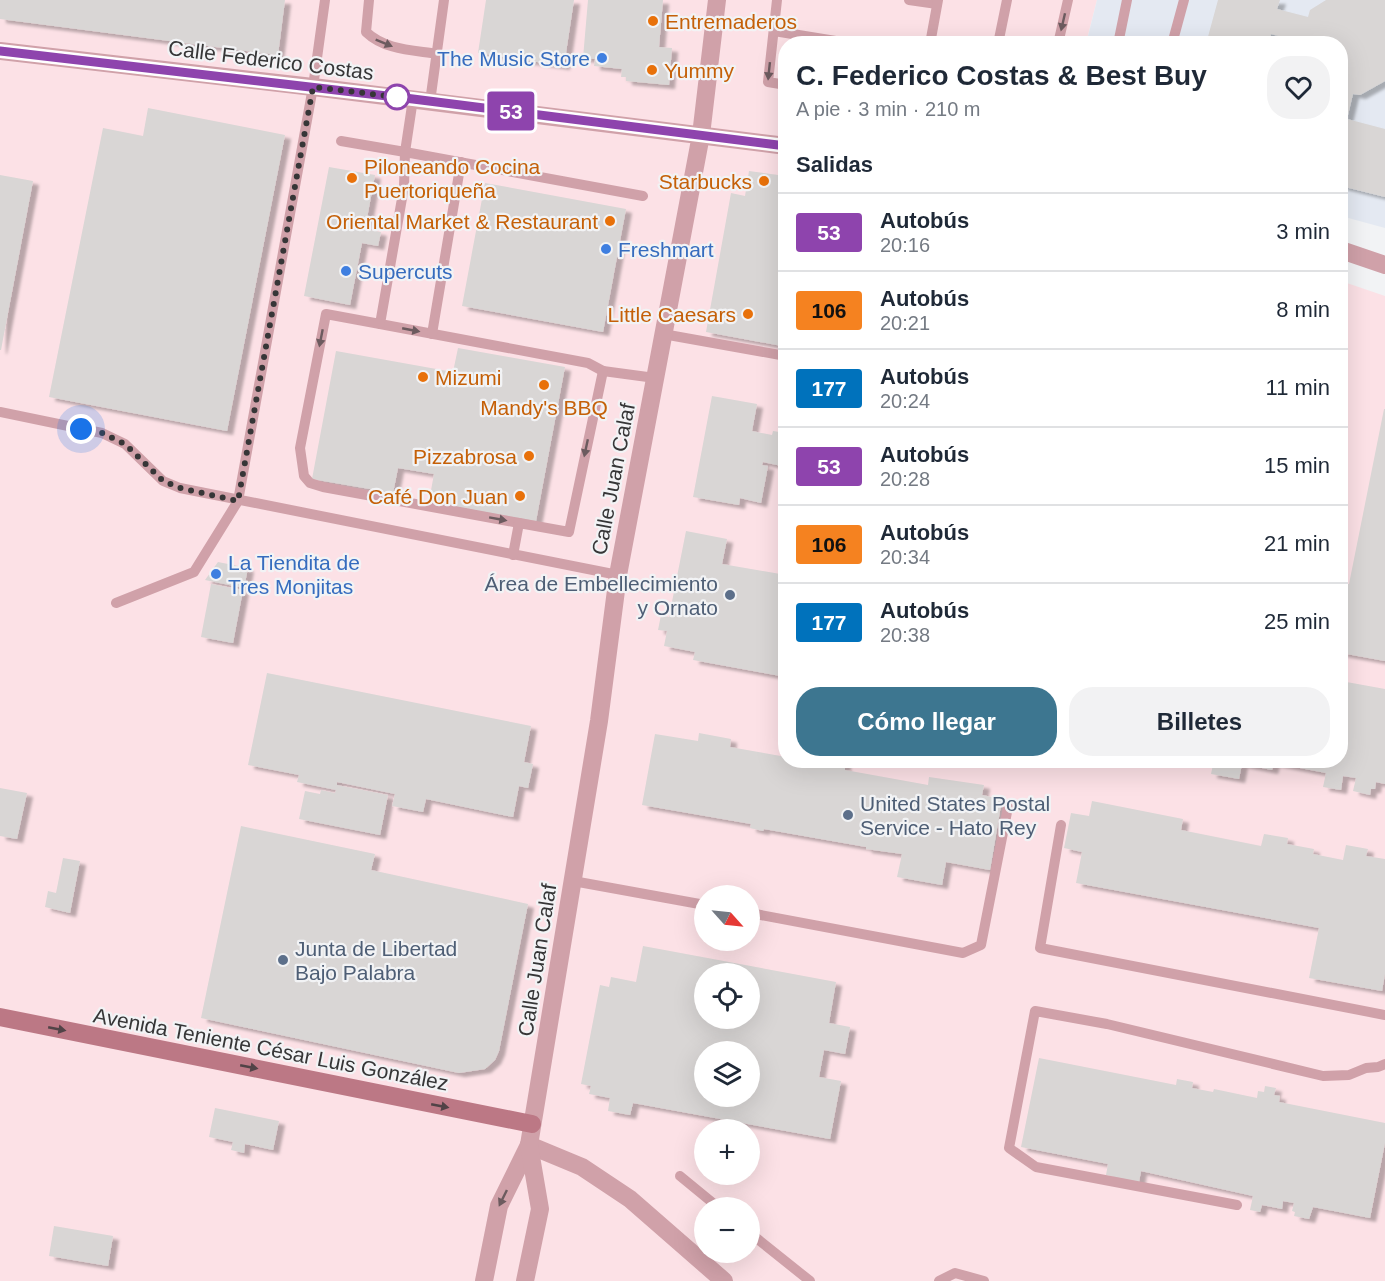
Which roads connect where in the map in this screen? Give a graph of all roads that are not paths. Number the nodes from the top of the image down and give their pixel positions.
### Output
1 (326, 0) edge
2 (369, 0) edge
3 (444, 0) edge
4 (717, 0) edge
5 (777, 0) edge
6 (909, 0) edge
7 (1007, 0) edge
8 (1068, 0) edge
9 (1127, 0) edge
10 (1184, 0) edge
11 (938, 2) edge
12 (774, 31) junction
13 (805, 36) edge
14 (932, 36) edge
15 (1000, 36) edge
16 (1060, 36) edge
17 (1120, 36) edge
18 (1174, 36) edge
19 (0, 51) edge
20 (437, 54) junction
21 (778, 84) edge
22 (313, 87) junction
23 (422, 100) junction
24 (701, 135) junction
25 (341, 141) dead end
26 (778, 145) edge
27 (405, 152) junction
28 (461, 162) junction
29 (643, 196) dead end
30 (1348, 252) edge
31 (1385, 265) edge
32 (380, 324) junction
33 (432, 334) junction
34 (663, 334) junction
35 (778, 355) edge
36 (603, 370) junction
37 (655, 378) junction
38 (0, 412) edge
39 (238, 501) junction
40 (519, 523) junction
41 (513, 555) junction
42 (618, 576) junction
43 (116, 603) dead end
44 (1008, 807) dead end
45 (1061, 825) dead end
46 (573, 881) junction
47 (694, 903) edge
48 (760, 915) edge
49 (1385, 1015) edge
50 (0, 1017) edge
51 (1383, 1067) edge
52 (532, 1124) junction
53 (529, 1145) junction
54 (680, 1176) dead end
55 (706, 1197) edge
56 (1237, 1205) dead end
57 (760, 1241) edge
58 (484, 1281) edge
59 (525, 1281) edge
60 (724, 1281) edge
61 (810, 1281) edge
62 (939, 1281) edge
63 (984, 1281) edge

1 - 22 lane
2 -> 20 lane
3 - 20 lane
4 - 24 street, Calle Juan Calaf
5 - 12 lane
6 - 11 lane
7 - 15 lane
8 -> 16 lane
9 - 17 lane
10 - 18 lane
11 - 14 lane
12 - 13 lane
12 -> 21 lane
19 - 22 street, Calle Federico Costas
20 - 23 lane
22 - 23 street, Calle Federico Costas
22 - 39 lane
23 - 24 street, Calle Federico Costas
23 - 27 lane
24 - 26 street, Calle Federico Costas
24 - 34 street, Calle Juan Calaf
25 - 27 lane
27 - 28 lane
27 - 32 lane
28 - 29 lane
28 - 33 lane
30 - 31 street
32 -> 33 lane
32 -> 40 lane
33 - 36 lane
34 - 35 lane
34 - 37 street, Calle Juan Calaf
36 - 37 lane
36 -> 40 lane
37 - 42 street, Calle Juan Calaf
38 - 39 lane
39 - 41 lane
39 - 43 lane
40 - 41 lane
41 - 42 lane
42 - 46 street, Calle Juan Calaf
44 - 48 lane
45 - 49 lane
46 - 47 lane
46 - 52 street, Calle Juan Calaf
50 -> 52 street, Avenida Teniente César Luis González
51 - 56 lane
52 - 53 street, Calle Juan Calaf
53 -> 58 street
53 - 59 street
53 - 60 street
54 - 55 lane
57 - 61 lane
62 - 63 lane

